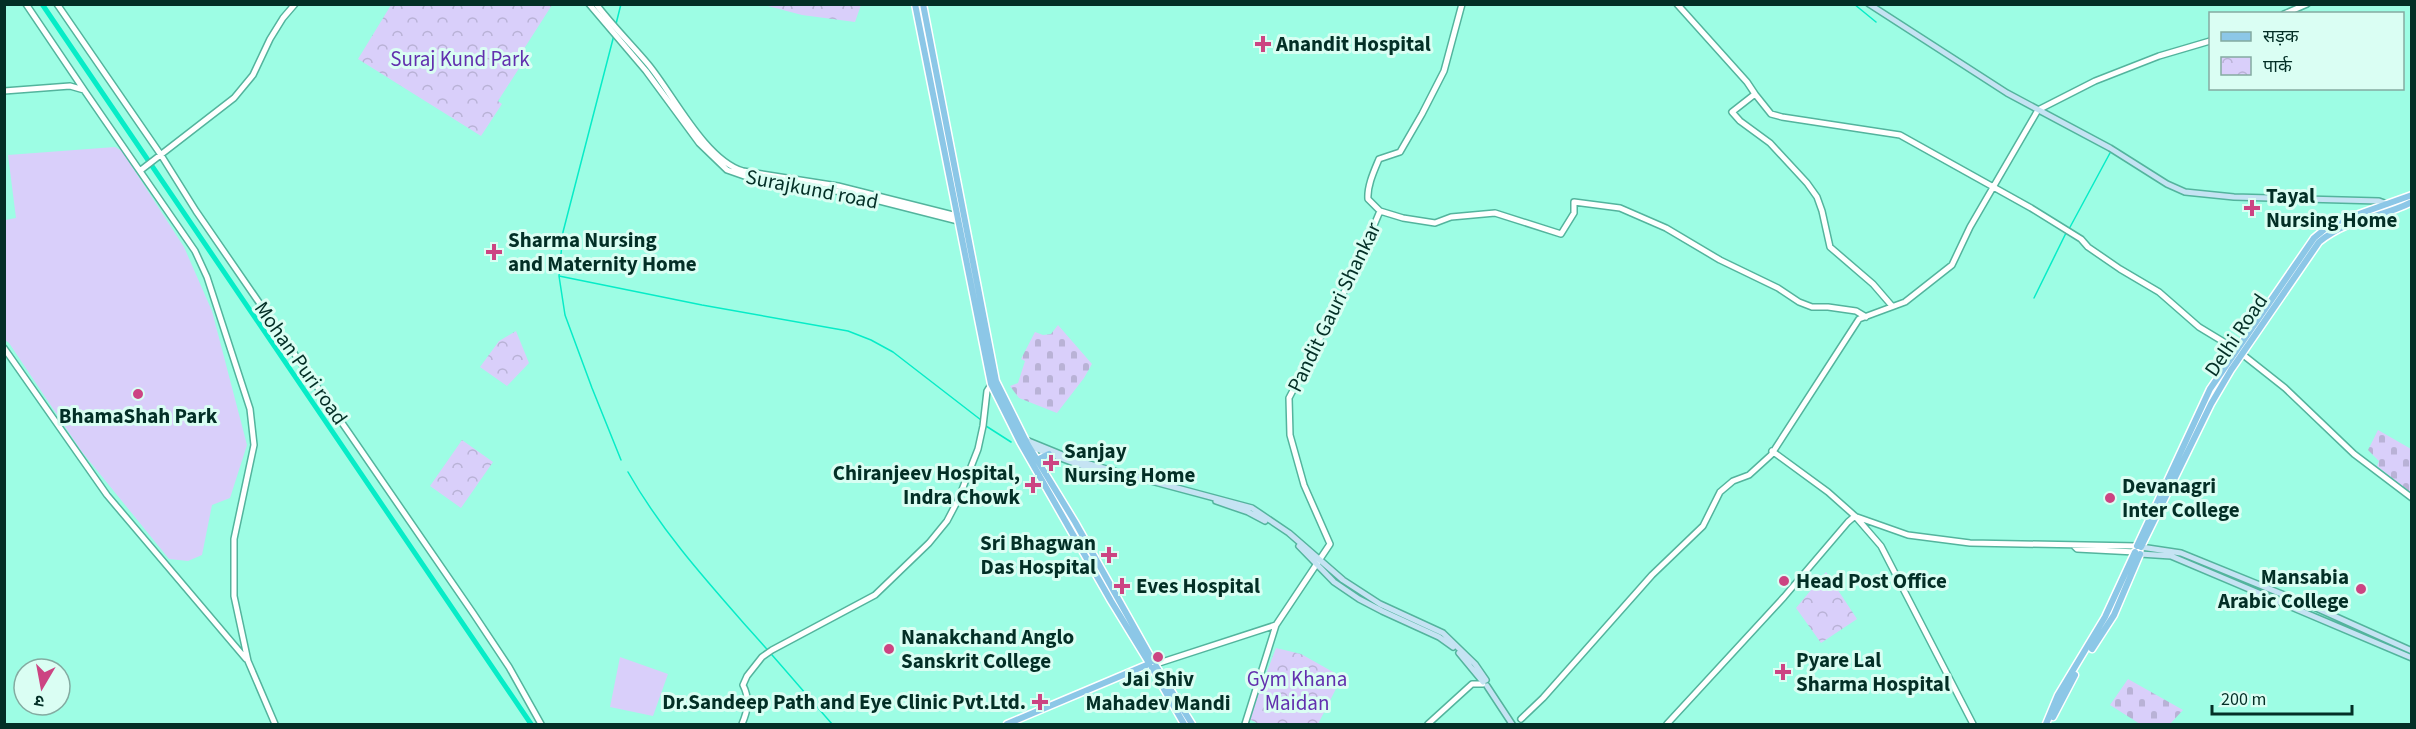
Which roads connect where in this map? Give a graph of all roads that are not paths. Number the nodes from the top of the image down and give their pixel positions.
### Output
1 (26, 4) edge
2 (57, 4) edge
3 (295, 4) edge
4 (589, 4) edge
5 (596, 4) edge
6 (915, 4) edge
7 (923, 4) edge
8 (1462, 4) edge
9 (1677, 4) edge
10 (1869, 4) edge
11 (2307, 4) edge
12 (2289, 12) edge
13 (611, 28) junction
14 (2209, 42) edge
15 (84, 90) junction
16 (4, 91) edge
17 (1755, 94) junction
18 (938, 99) junction
19 (2038, 110) junction
20 (158, 157) junction
21 (142, 169) junction
22 (1995, 188) junction
23 (2412, 195) edge
24 (2370, 201) junction
25 (2412, 202) edge
26 (2388, 208) junction
27 (1380, 211) junction
28 (2377, 211) junction
29 (960, 220) junction
30 (1892, 306) junction
31 (1866, 316) junction
32 (4, 348) edge
33 (2240, 352) junction
34 (993, 382) junction
35 (1023, 441) junction
36 (1772, 451) junction
37 (1049, 454) junction
38 (1037, 460) junction
39 (2412, 498) edge
40 (1856, 516) junction
41 (2139, 548) junction
42 (1319, 562) junction
43 (1338, 576) junction
44 (1334, 582) junction
45 (2308, 604) junction
46 (2305, 612) junction
47 (1276, 625) junction
48 (2412, 651) edge
49 (2412, 658) edge
50 (248, 661) junction
51 (1152, 665) junction
52 (1485, 683) junction
53 (1075, 697) junction
54 (1521, 719) dead end
55 (275, 724) edge
56 (541, 724) edge
57 (742, 724) edge
58 (1007, 724) edge
59 (1015, 724) edge
60 (1184, 724) edge
61 (1192, 724) edge
62 (1245, 724) edge
63 (1428, 724) edge
64 (1512, 724) edge
65 (1667, 724) edge
66 (1973, 724) edge
67 (2048, 724) edge

1 - 15 street
2 - 20 street, Mohan Puri road
3 - 20 street
4 - 13 street
5 - 13 street
6 - 18 main road
7 - 18 main road
8 - 27 street, Pandit Gauri Shankar
9 - 17 street
10 - 19 main road
11 - 12 street
13 - 29 street, Surajkund road
14 - 19 street
15 - 16 street
15 - 21 street
17 - 22 street
17 - 30 street
18 - 29 main road
19 - 22 street
19 - 24 main road
20 - 21 street
20 - 56 street, Mohan Puri road
21 - 50 street
22 - 30 street
22 - 33 street
23 - 26 main road, Delhi Road
24 - 26 main road
24 - 28 main road
25 - 26 main road, Delhi Road
26 - 28 main road, Delhi Road
27 - 31 street
27 - 42 street, Pandit Gauri Shankar
28 - 33 main road, Delhi Road
29 - 34 main road
30 - 31 street
31 - 36 street
32 - 50 street
33 - 39 street
33 - 41 main road, Delhi Road
34 - 35 main road
34 - 57 street
35 - 37 main road
35 - 38 main road
35 - 42 main road
35 - 51 main road
36 - 40 street
36 - 54 street
37 - 38 main road
37 - 42 main road
38 - 51 main road
40 - 41 street
40 - 65 street
40 - 66 street
41 - 45 main road
41 - 46 main road
41 - 67 main road, Delhi Road
41 - 67 main road, Delhi Road
42 - 43 main road
42 - 44 main road
42 - 47 street, Pandit Gauri Shankar
43 - 44 main road
43 - 52 main road
44 - 52 main road
45 - 46 main road
45 - 48 main road
46 - 49 main road
47 - 51 street
47 - 62 street, Pandit Gauri Shankar
50 - 55 street
51 - 53 main road
51 - 60 main road
51 - 61 main road
52 - 63 street
52 - 64 main road
53 - 58 main road
53 - 59 main road

